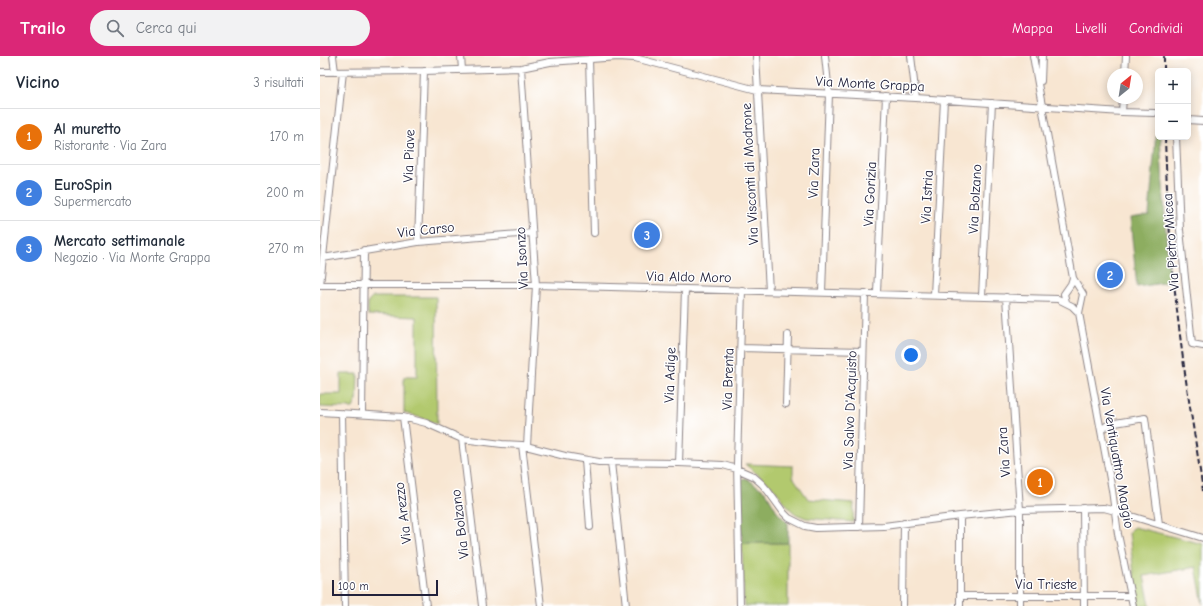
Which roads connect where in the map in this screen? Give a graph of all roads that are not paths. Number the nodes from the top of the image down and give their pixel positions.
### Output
1 (333, 56) edge
2 (461, 56) edge
3 (756, 56) edge
4 (825, 56) edge
5 (911, 56) edge
6 (1033, 56) edge
7 (1042, 56) edge
8 (1126, 56) edge
9 (549, 59) edge
10 (589, 59) junction
11 (521, 68) junction
12 (1125, 68) edge
13 (462, 70) junction
14 (424, 71) junction
15 (320, 72) edge
16 (335, 72) junction
17 (343, 72) junction
18 (757, 90) junction
19 (829, 94) junction
20 (886, 96) junction
21 (916, 98) junction
22 (944, 100) junction
23 (992, 103) junction
24 (1123, 104) edge
25 (1043, 106) junction
26 (1122, 112) junction
27 (1154, 113) dead end
28 (1191, 120) edge
29 (1203, 121) edge
30 (1176, 140) edge
31 (594, 233) dead end
32 (532, 234) junction
33 (418, 242) junction
34 (364, 250) junction
35 (323, 261) junction
36 (1073, 278) junction
37 (320, 285) edge
38 (363, 285) junction
39 (536, 285) junction
40 (1068, 288) junction
41 (685, 289) junction
42 (1081, 289) junction
43 (742, 290) junction
44 (769, 291) junction
45 (822, 292) junction
46 (877, 293) junction
47 (865, 294) junction
48 (1064, 294) junction
49 (934, 295) junction
50 (982, 296) junction
51 (1006, 297) junction
52 (1058, 298) junction
53 (1066, 302) junction
54 (1082, 302) junction
55 (1072, 306) junction
56 (1079, 313) junction
57 (788, 334) dead end
58 (1203, 346) edge
59 (741, 348) junction
60 (787, 349) junction
61 (863, 351) junction
62 (786, 404) dead end
63 (320, 412) edge
64 (342, 413) junction
65 (362, 414) junction
66 (403, 416) junction
67 (1099, 422) junction
68 (1109, 424) junction
69 (1101, 430) junction
70 (462, 439) junction
71 (524, 446) junction
72 (585, 460) junction
73 (612, 462) junction
74 (679, 463) junction
75 (737, 469) junction
76 (1083, 508) junction
77 (1020, 510) junction
78 (1115, 511) junction
79 (960, 516) junction
80 (904, 523) junction
81 (1158, 524) junction
82 (590, 527) dead end
83 (859, 527) junction
84 (1203, 538) edge
85 (1084, 595) junction
86 (960, 596) junction
87 (1020, 596) junction
88 (1132, 596) junction
89 (345, 606) edge
90 (426, 606) edge
91 (482, 606) edge
92 (541, 606) edge
93 (626, 606) edge
94 (740, 606) edge
95 (904, 606) edge
96 (960, 606) edge
97 (1020, 606) edge
98 (1084, 606) edge
99 (1133, 606) edge

1 - 16 street
2 - 13 street
3 - 18 street, Via Visconti di Modrone
4 - 19 street, Via Zara
5 - 21 street
6 - 25 street
7 - 25 street
8 - 12 street
9 - 10 street, Via Monte Grappa
9 - 11 street, Via Monte Grappa
10 - 18 street, Via Monte Grappa
10 - 31 street
11 - 13 street, Via Monte Grappa
11 - 32 street, Via Isonzo
13 - 14 street, Via Monte Grappa
14 - 17 street, Via Monte Grappa
14 - 33 street, Via Piave
15 - 16 street, Via Monte Grappa
16 - 17 street, Via Monte Grappa
17 - 35 street
18 - 19 street, Via Monte Grappa
18 - 44 street, Via Visconti di Modrone
19 - 20 street, Via Monte Grappa
19 - 45 street, Via Zara
20 - 21 street, Via Monte Grappa
20 - 46 street, Via Gorizia
21 - 22 street, Via Monte Grappa
22 - 23 street, Via Monte Grappa
22 - 49 street, Via Istria
23 - 25 street, Via Monte Grappa
23 - 50 street, Via Bolzano
24 - 26 street
25 - 26 street, Via Monte Grappa
25 - 36 street
26 - 27 street, Via Monte Grappa
28 - 29 street
30 - 58 street, Via Pietro Micca
32 - 33 street, Via Carso
32 - 39 street, Via Isonzo
33 - 34 street, Via Carso
34 - 35 street, Via Carso
34 - 38 street
35 - 37 street
36 - 40 street
36 - 42 street
37 - 38 street, Via Aldo Moro
38 - 39 street, Via Aldo Moro
38 - 65 street
39 - 41 street, Via Aldo Moro
39 - 71 street, Via Isonzo
40 - 42 street
40 - 48 street
41 - 43 street, Via Aldo Moro
41 - 74 street, Via Adige
42 - 54 street, Via Ventiquattro Maggio
43 - 44 street, Via Aldo Moro
43 - 59 street, Via Brenta
44 - 45 street, Via Aldo Moro
45 - 47 street, Via Aldo Moro
46 - 47 street, Via Aldo Moro
46 - 49 street, Via Aldo Moro
47 - 61 street, Via Salvo D'Acquisto
48 - 52 street
48 - 53 street
49 - 50 street, Via Aldo Moro
50 - 51 street, Via Aldo Moro
51 - 52 street, Via Aldo Moro
51 - 77 street, Via Zara
52 - 53 street, Via Aldo Moro
53 - 55 street
54 - 55 street
54 - 56 street, Via Ventiquattro Maggio
55 - 56 street
56 - 67 street, Via Ventiquattro Maggio
57 - 60 street
59 - 60 street
59 - 75 street, Via Brenta
60 - 61 street
60 - 62 street
61 - 83 street, Via Salvo D'Acquisto
63 - 64 street
64 - 65 street
64 - 89 street
65 - 66 street
66 - 70 street
66 - 90 street, Via Arezzo
67 - 68 street
67 - 69 street, Via Ventiquattro Maggio
68 - 69 street
68 - 81 street
69 - 78 street, Via Ventiquattro Maggio
70 - 71 street
70 - 91 street, Via Bolzano
71 - 72 street
71 - 92 street, Via Isonzo
72 - 73 street
72 - 82 street
73 - 74 street
73 - 93 street
74 - 75 street
75 - 83 street
75 - 94 street, Via Brenta
76 - 77 street
76 - 78 street
76 - 85 street
77 - 79 street
77 - 87 street, Via Zara
78 - 81 street
78 - 88 street, Via Ventiquattro Maggio
79 - 80 street
79 - 86 street
80 - 83 street
80 - 95 street
81 - 84 street
85 - 87 street, Via Trieste
85 - 88 street, Via Trieste
85 - 98 street
86 - 87 street, Via Trieste
86 - 96 street
87 - 97 street, Via Zara
88 - 99 street, Via Ventiquattro Maggio

